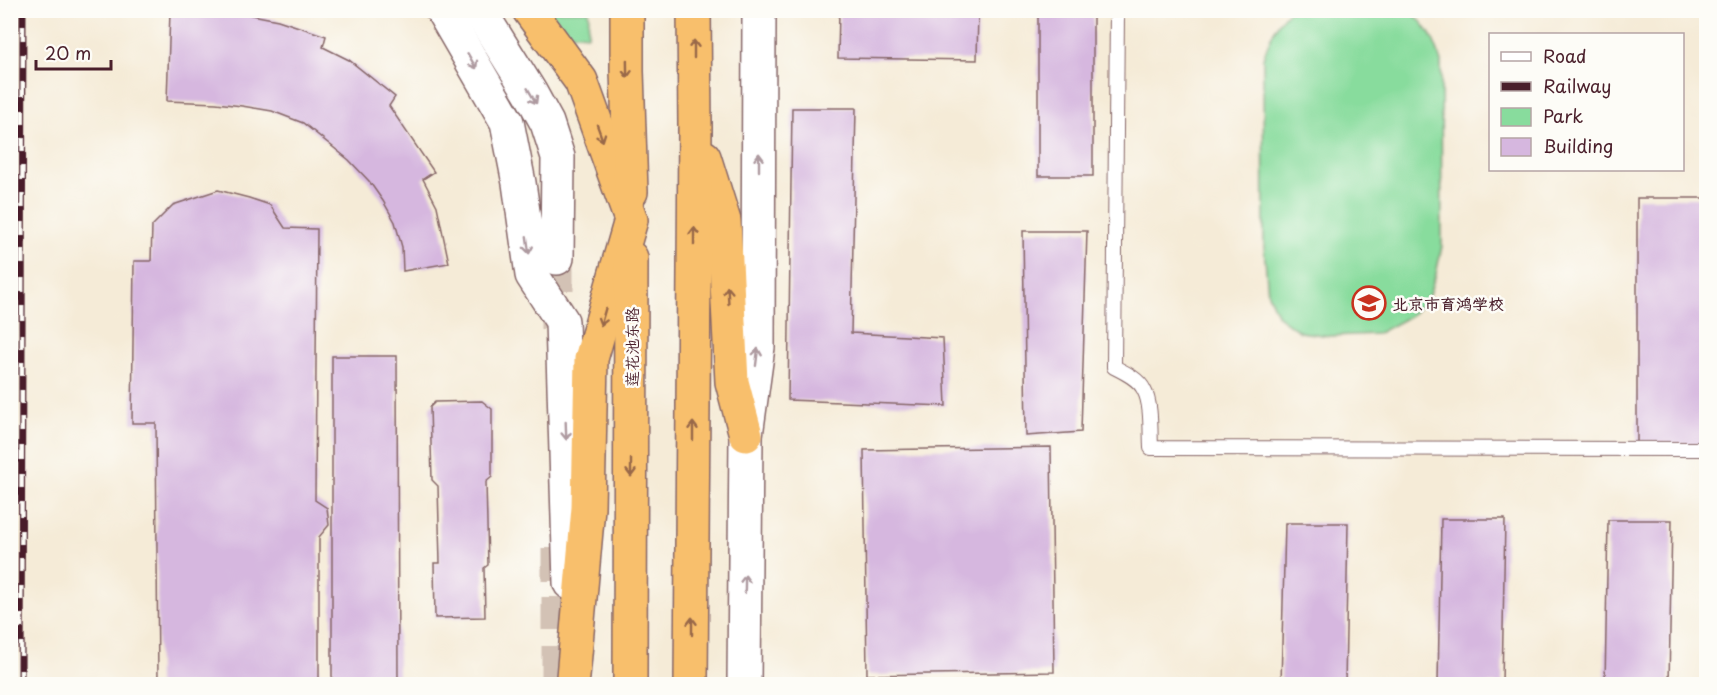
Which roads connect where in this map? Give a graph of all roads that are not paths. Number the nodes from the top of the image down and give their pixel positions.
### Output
1 (442, 10) edge
2 (478, 10) edge
3 (529, 10) edge
4 (627, 10) edge
5 (694, 10) edge
6 (759, 10) edge
7 (1116, 10) edge
8 (695, 128) junction
9 (631, 220) junction
10 (557, 258) tunnel mouth
11 (746, 435) junction
12 (1707, 449) edge
13 (573, 680) edge
14 (630, 684) edge
15 (691, 684) edge
16 (744, 684) edge

1 -> 13 street
2 -> 10 street
3 -> 9 highway
4 -> 9 highway, 莲花池东路
8 -> 5 highway
11 -> 6 street
7 - 12 lane
11 -> 8 highway
15 -> 8 highway
9 -> 13 highway
9 -> 14 highway, 莲花池东路
16 -> 11 street

